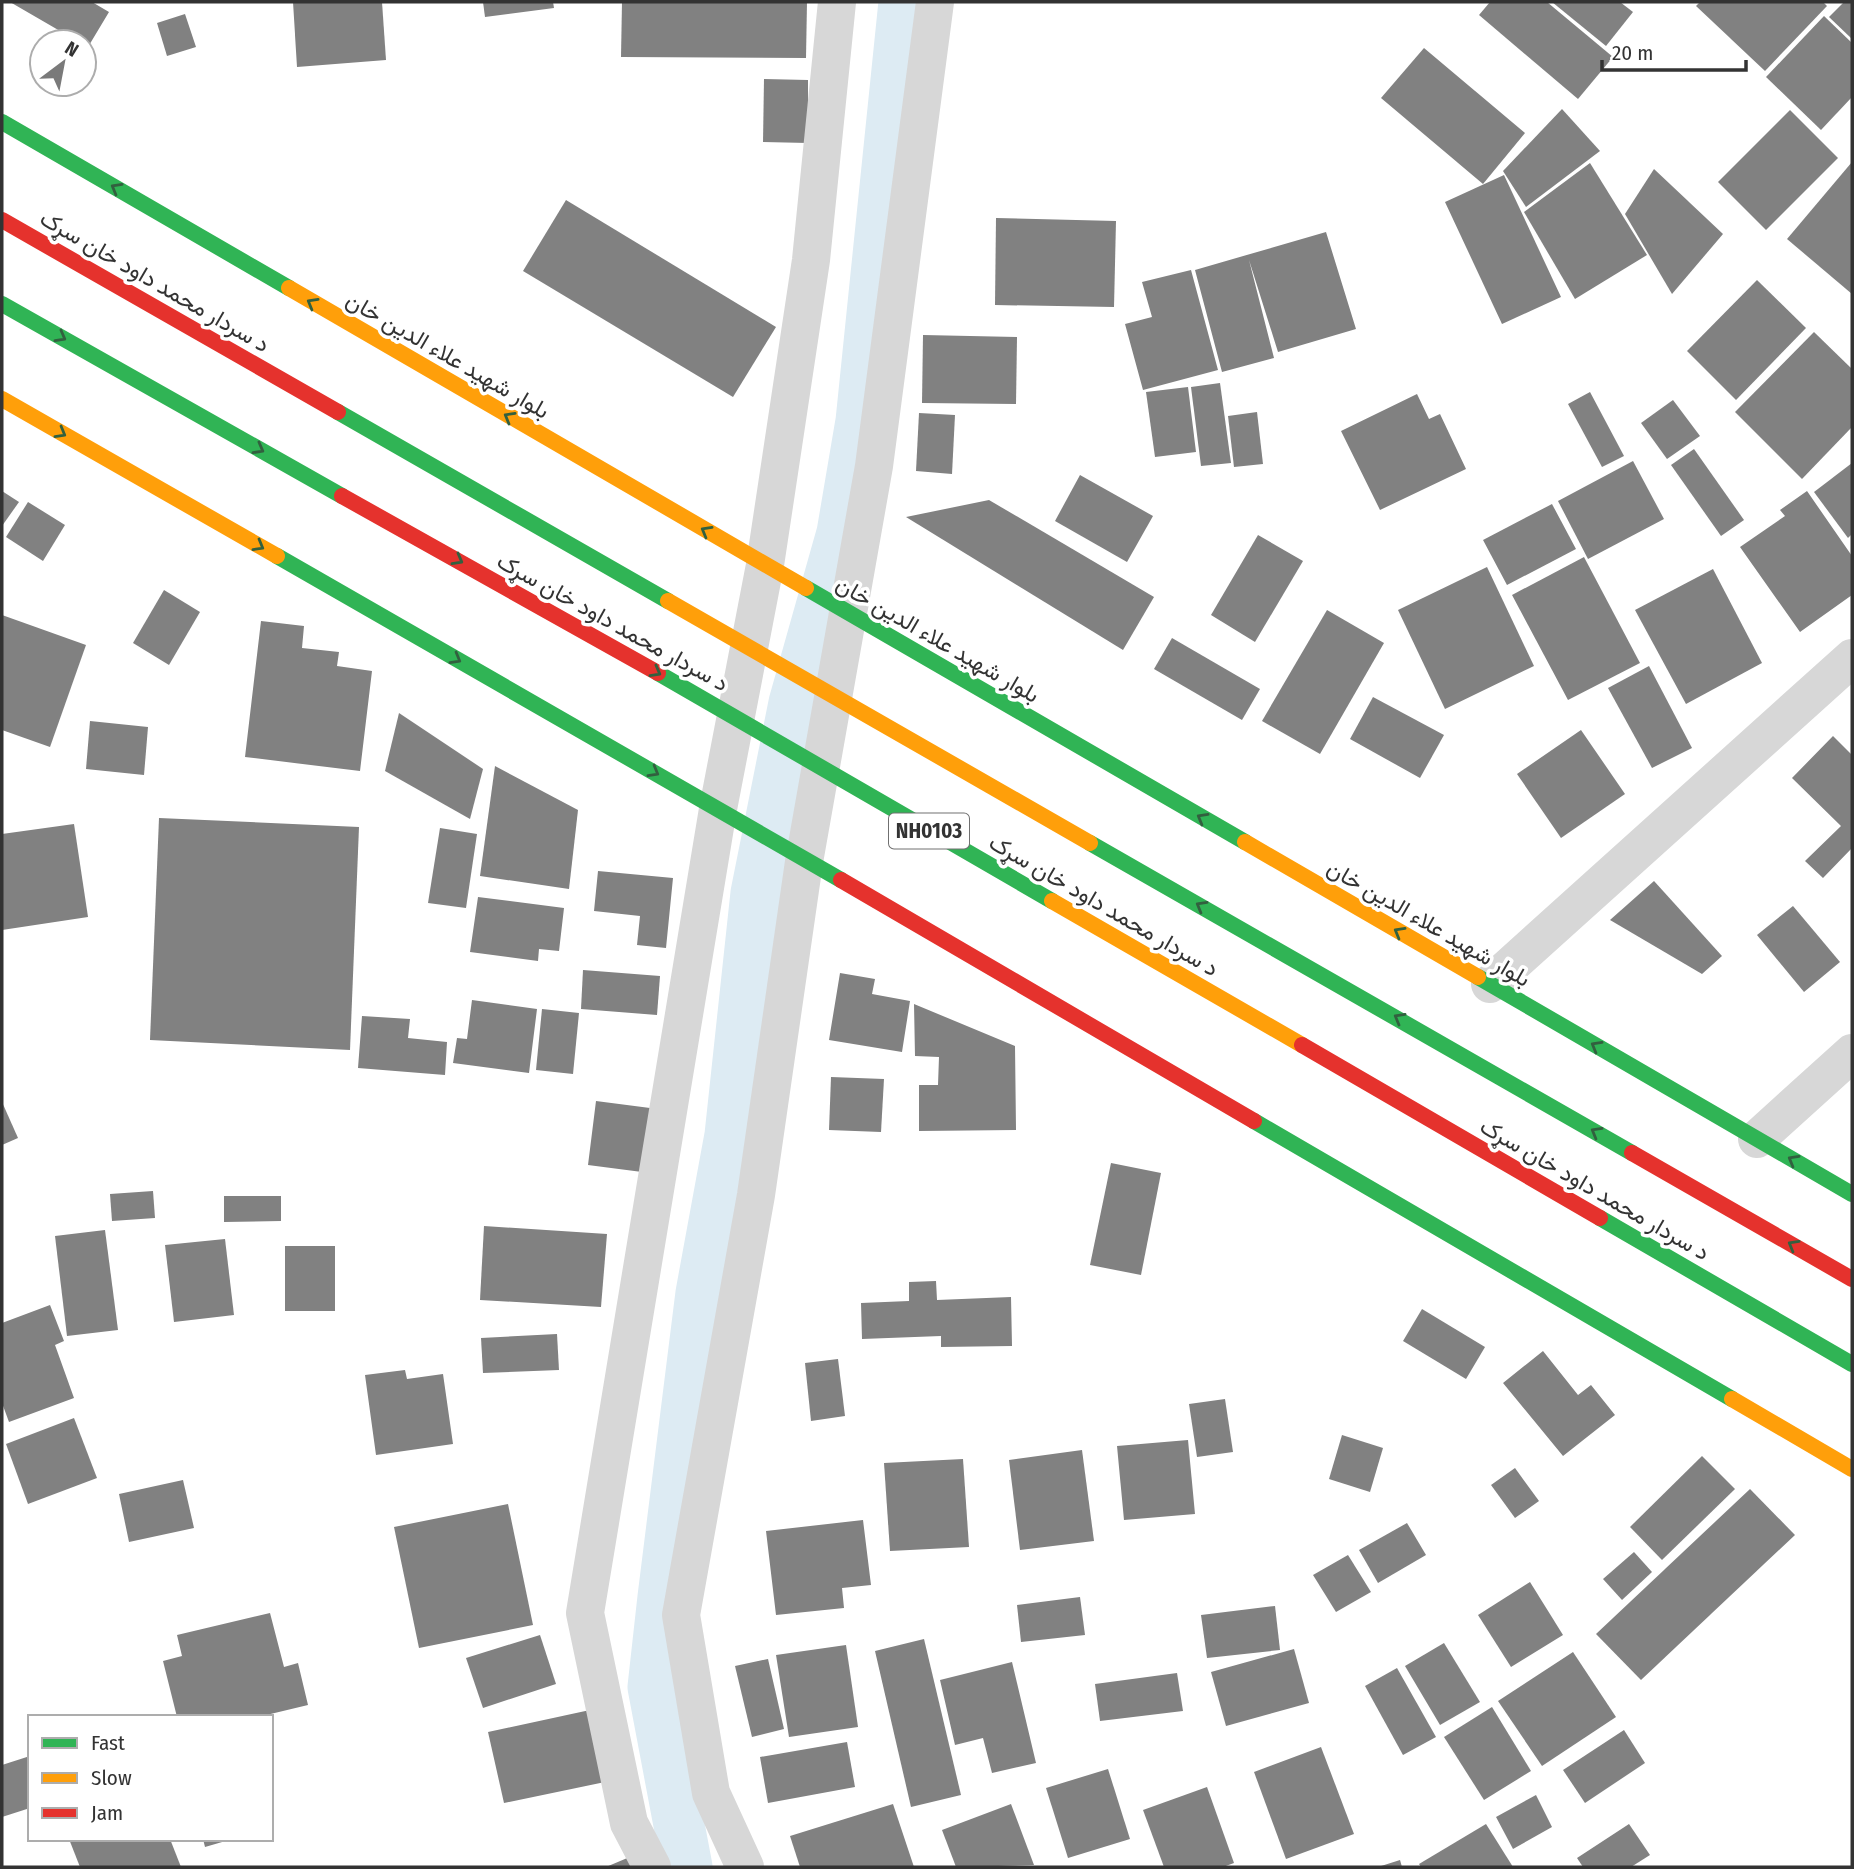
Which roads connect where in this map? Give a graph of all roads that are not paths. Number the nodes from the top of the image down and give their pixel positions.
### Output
1 (837, 2) edge
2 (935, 2) edge
3 (2, 122) edge
4 (2, 220) edge
5 (2, 304) edge
6 (2, 399) edge
7 (765, 565) junction
8 (850, 615) junction
9 (750, 648) junction
10 (1852, 658) edge
11 (835, 696) junction
12 (737, 718) junction
13 (821, 768) junction
14 (718, 809) junction
15 (804, 862) junction
16 (1490, 984) junction
17 (1852, 1053) edge
18 (1757, 1139) junction
19 (1852, 1194) edge
20 (1852, 1279) edge
21 (1852, 1364) edge
22 (1852, 1469) edge
23 (652, 1867) edge
24 (745, 1867) edge

1 - 7 street
2 - 8 street
7 -> 3 main road, بلوار شهید علاء الدین خان
4 - 9 main road, د سردار محمد داود خان سړک
5 -> 12 main road, د سردار محمد داود خان سړک / NH0103
6 -> 14 main road
7 - 8 main road, بلوار شهید علاء الدین خان
7 - 9 street
8 - 11 street
16 -> 8 main road, بلوار شهید علاء الدین خان
9 - 11 main road, د سردار محمد داود خان سړک
9 - 12 street
10 - 16 street
11 - 13 street
20 -> 11 main road, د سردار محمد داود خان سړک
12 - 13 main road, د سردار محمد داود خان سړک / NH0103
12 - 14 street
13 - 15 street
13 - 21 main road, د سردار محمد داود خان سړک / NH0103
14 - 15 main road
14 - 23 street
15 - 22 main road
15 - 24 street
18 -> 16 main road, بلوار شهید علاء الدین خان
17 - 18 street
19 -> 18 main road, بلوار شهید علاء الدین خان

